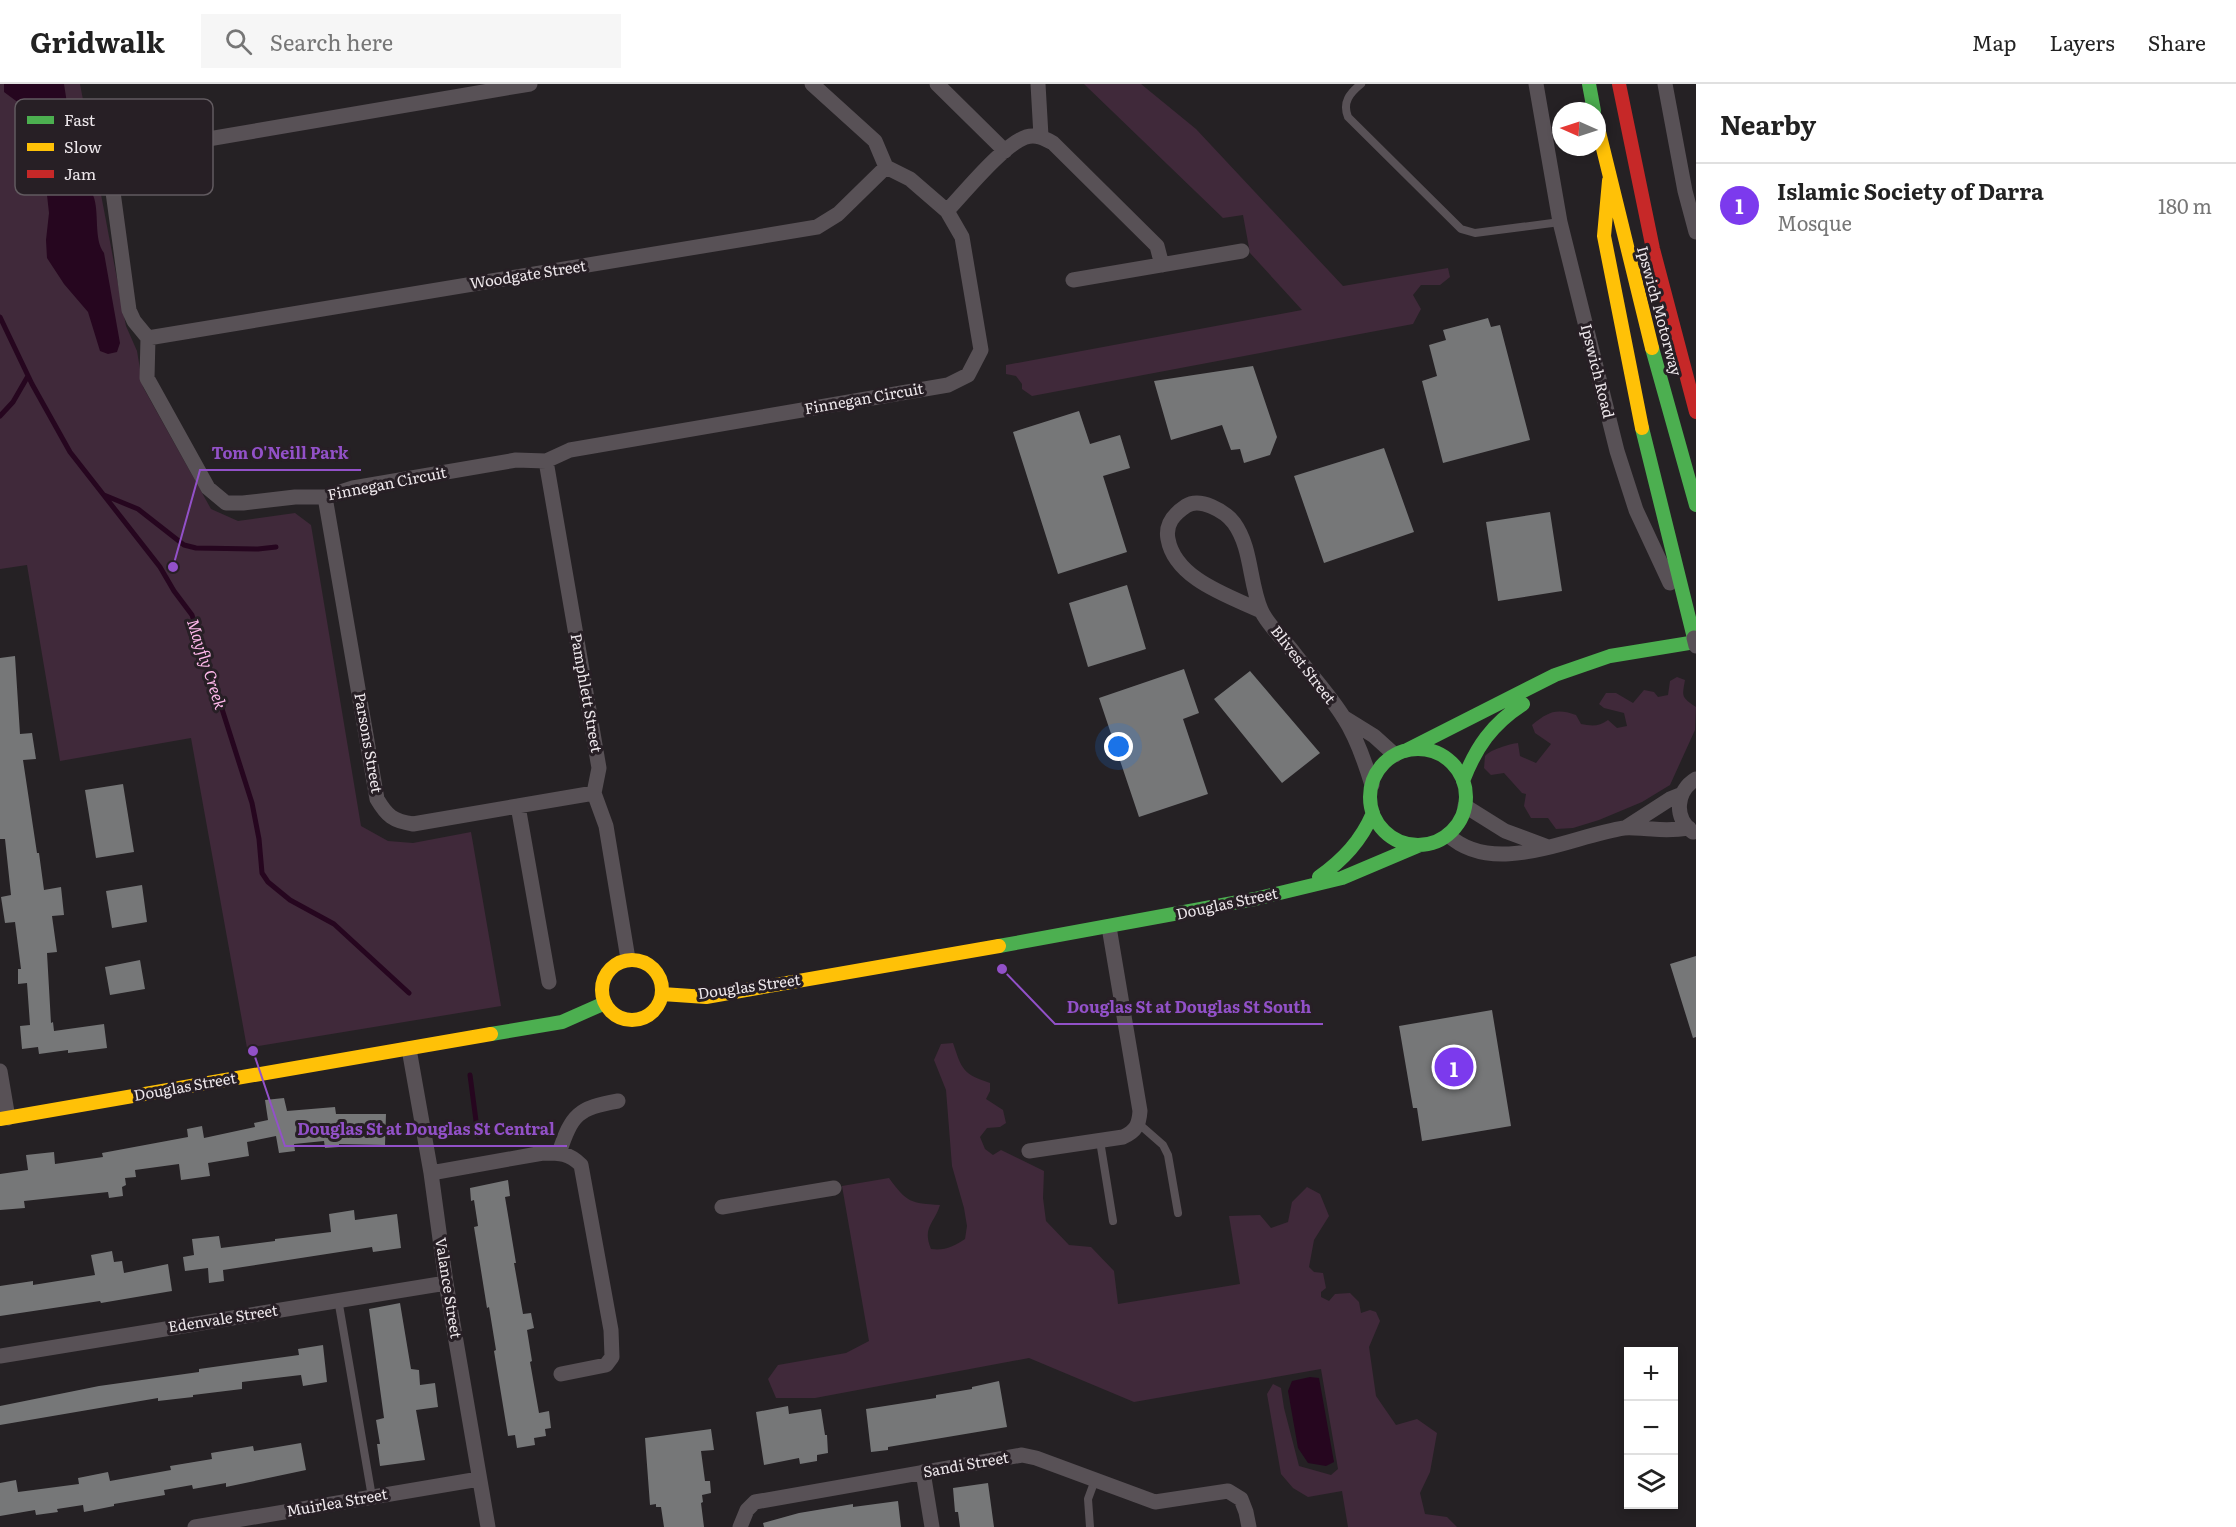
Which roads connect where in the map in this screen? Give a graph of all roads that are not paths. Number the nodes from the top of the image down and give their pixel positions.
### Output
1 (530, 84) edge
2 (812, 84) edge
3 (937, 84) edge
4 (1038, 84) edge
5 (1361, 84) edge
6 (1536, 84) edge
7 (1589, 84) edge
8 (1619, 84) edge
9 (1665, 84) edge
10 (1592, 102) edge
11 (1041, 136) junction
12 (213, 138) edge
13 (1005, 151) junction
14 (1604, 156) edge
15 (886, 167) junction
16 (1609, 181) junction
17 (113, 195) edge
18 (947, 211) junction
19 (1560, 222) junction
20 (1696, 232) edge
21 (1242, 251) dead end
22 (1162, 265) junction
23 (1073, 280) dead end
24 (147, 338) junction
25 (1696, 412) edge
26 (546, 461) junction
27 (325, 497) junction
28 (1696, 505) edge
29 (1685, 610) junction
30 (1261, 611) junction
31 (1695, 642) edge
32 (1696, 655) edge
33 (1345, 718) junction
34 (1400, 753) junction
35 (1696, 779) edge
36 (1463, 781) junction
37 (1372, 785) junction
38 (594, 793) junction
39 (1680, 795) junction
40 (518, 806) junction
41 (1465, 806) junction
42 (1373, 813) junction
43 (1625, 828) junction
44 (1692, 831) edge
45 (1448, 835) junction
46 (1420, 845) junction
47 (1548, 848) junction
48 (1305, 886) junction
49 (1109, 927) junction
50 (628, 959) junction
51 (549, 982) dead end
52 (662, 994) junction
53 (605, 1003) junction
54 (409, 1049) junction
55 (0, 1071) edge
56 (618, 1101) dead end
57 (4, 1118) edge
58 (1139, 1125) junction
59 (1100, 1141) junction
60 (1029, 1151) dead end
61 (559, 1153) junction
62 (431, 1173) junction
63 (834, 1188) dead end
64 (722, 1207) dead end
65 (1178, 1213) dead end
66 (1113, 1221) dead end
67 (446, 1283) junction
68 (339, 1299) junction
69 (0, 1356) edge
70 (561, 1374) dead end
71 (924, 1472) junction
72 (479, 1479) junction
73 (1095, 1480) junction
74 (372, 1497) junction
75 (195, 1527) edge
76 (488, 1527) edge
77 (741, 1527) edge
78 (932, 1527) edge
79 (1090, 1527) edge
80 (1249, 1527) edge

1 - 12 street
2 - 15 street
3 - 13 street
4 - 11 street
5 - 19 lane
6 - 19 street, Ipswich Road
7 - 10 main road
8 - 25 main road, Ipswich Motorway
9 - 20 street
11 - 13 street
11 - 22 street
13 - 18 street
14 - 16 main road, Ipswich Motorway
15 - 18 street, Finnegan Circuit
15 - 24 street, Woodgate Street
16 - 28 main road, Ipswich Motorway
16 - 29 main road
17 - 24 street
18 - 26 street, Finnegan Circuit
19 - 29 street, Ipswich Road
21 - 22 street
22 - 23 street
24 - 27 street, Finnegan Circuit
26 - 27 street, Finnegan Circuit
26 - 38 street, Pamphlett Street
27 - 40 street, Parsons Street
29 - 31 street, Ipswich Road
30 - 30 street, Blivest Street
30 - 33 street, Blivest Street
31 - 34 main road
32 - 36 main road
33 - 34 street, Blivest Street
33 - 37 street, Blivest Street
34 - 36 main road
34 - 37 main road
35 - 39 street
36 - 41 main road
37 - 42 main road
38 - 40 street, Parsons Street
38 - 50 street, Pamphlett Street
39 - 43 street
39 - 44 street
40 - 51 street
41 - 45 main road
41 - 47 street
42 - 46 main road
42 - 48 main road, Douglas Street
43 - 44 street
43 - 47 street
45 - 46 main road
45 - 47 street
46 - 48 main road, Douglas Street
48 - 49 main road, Douglas Street
49 - 52 main road, Douglas Street
49 - 58 street
50 - 52 main road
50 - 53 main road
52 - 53 main road
53 - 54 main road, Douglas Street
54 - 57 main road, Douglas Street
54 - 62 street, Valance Street
55 - 57 street
56 - 61 street
58 - 59 street
58 - 65 lane
59 - 60 street
59 - 66 lane
61 - 62 street
61 - 70 street
62 - 67 street, Valance Street
63 - 64 street
67 - 68 street, Edenvale Street
67 - 72 street, Valance Street
68 - 69 street, Edenvale Street
68 - 74 lane
71 - 73 street, Sandi Street
71 - 77 street, Sandi Street
71 - 78 street
72 - 74 street, Muirlea Street
72 - 76 street, Valance Street
73 - 79 lane
73 - 80 street, Sandi Street
74 - 75 street, Muirlea Street

